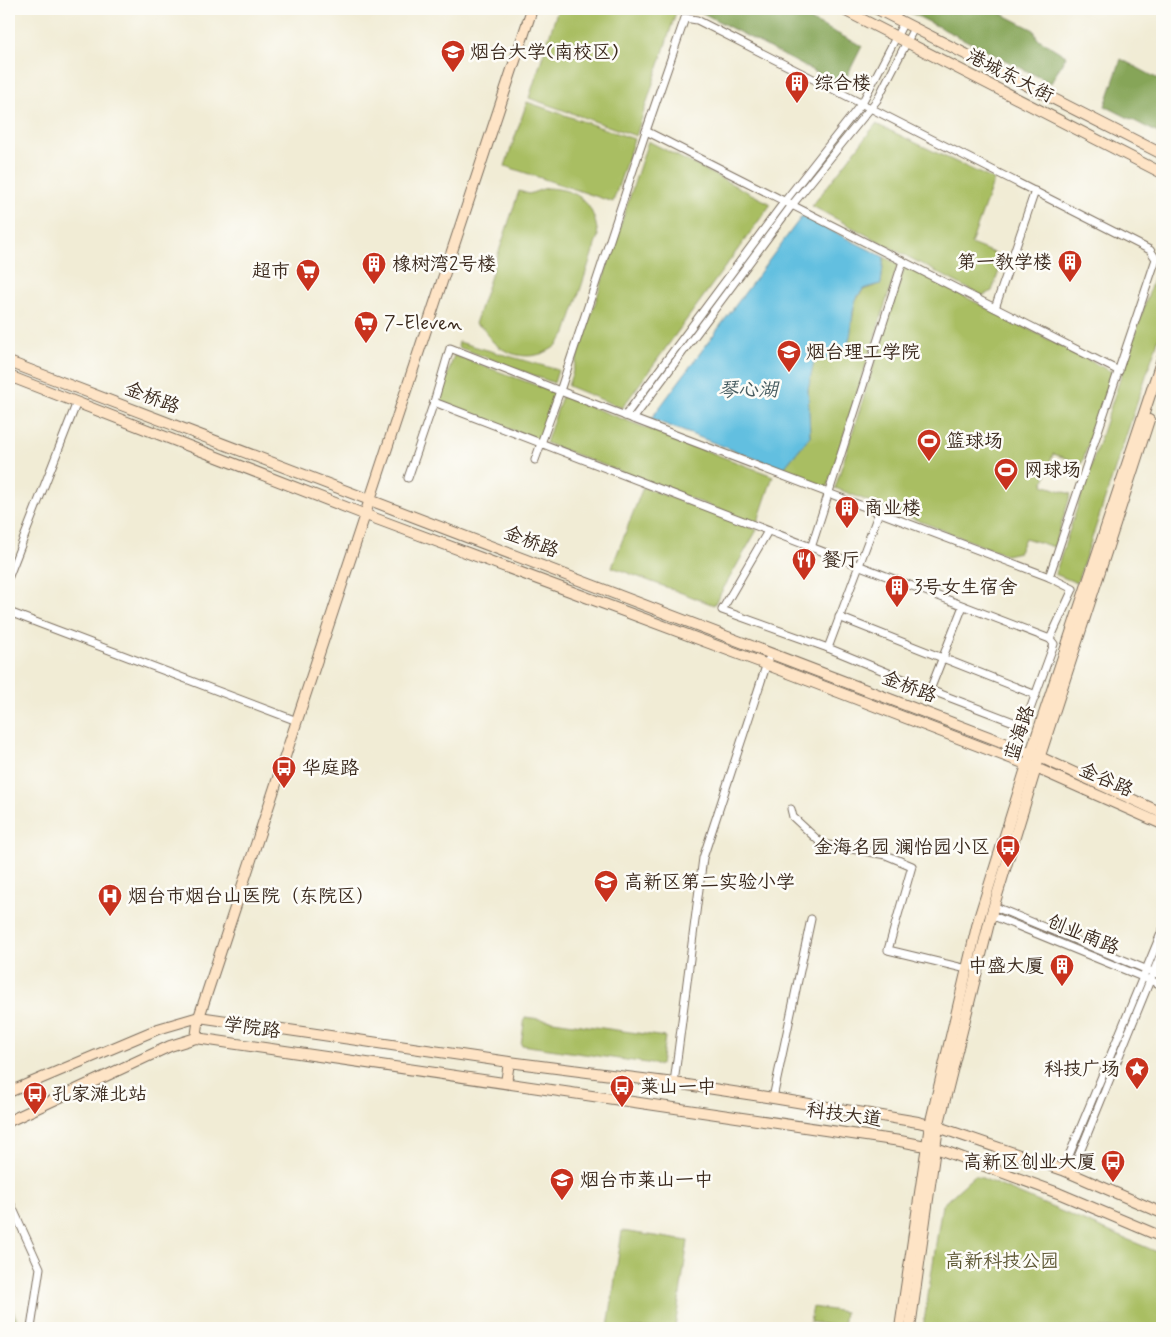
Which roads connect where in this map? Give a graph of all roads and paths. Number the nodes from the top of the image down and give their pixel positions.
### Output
1 (532, 9) edge
2 (842, 9) edge
3 (877, 9) edge
4 (904, 22) junction
5 (914, 28) junction
6 (896, 37) junction
7 (906, 42) junction
8 (862, 103) junction
9 (870, 108) junction
10 (646, 131) junction
11 (1162, 154) edge
12 (1162, 173) edge
13 (1034, 191) junction
14 (784, 201) junction
15 (792, 205) junction
16 (903, 261) junction
17 (995, 308) junction
18 (1162, 359) edge
19 (9, 362) edge
20 (1118, 370) junction
21 (9, 376) edge
22 (1162, 380) edge
23 (560, 391) junction
24 (77, 402) junction
25 (434, 402) junction
26 (625, 416) junction
27 (633, 419) junction
28 (535, 460) dead end
29 (408, 478) dead end
30 (828, 493) junction
31 (371, 500) junction
32 (879, 512) junction
33 (366, 515) junction
34 (768, 531) junction
35 (811, 548) junction
36 (858, 566) junction
37 (9, 576) edge
38 (1049, 576) junction
39 (963, 606) junction
40 (9, 612) edge
41 (839, 617) junction
42 (1050, 640) junction
43 (828, 648) junction
44 (771, 653) junction
45 (767, 664) junction
46 (930, 690) junction
47 (1036, 695) junction
48 (297, 721) junction
49 (1035, 755) junction
50 (1032, 766) junction
51 (791, 809) dead end
52 (1162, 812) edge
53 (1162, 824) edge
54 (992, 911) junction
55 (812, 919) dead end
56 (1162, 931) edge
57 (1162, 951) edge
58 (967, 969) junction
59 (1148, 975) junction
60 (1162, 976) edge
61 (1162, 985) edge
62 (199, 1017) junction
63 (196, 1038) junction
64 (509, 1062) junction
65 (506, 1082) junction
66 (674, 1083) junction
67 (9, 1092) edge
68 (773, 1098) junction
69 (9, 1121) edge
70 (934, 1126) junction
71 (931, 1147) junction
72 (1067, 1172) junction
73 (9, 1200) edge
74 (1162, 1213) edge
75 (1162, 1236) edge
76 (31, 1328) edge
77 (900, 1328) edge
78 (910, 1328) edge

1 - 31 street
2 - 6 street, 港城东大街
3 - 4 street, 港城东大街
4 - 5 street, 港城东大街
4 - 6 street
5 - 7 street
5 - 11 street, 港城东大街
6 - 7 street, 港城东大街
6 - 8 street
7 - 9 street
7 - 12 street, 港城东大街
8 - 9 street
8 - 10 street
8 - 14 street
9 - 13 street
9 - 15 street
10 - 14 street
10 - 23 street
13 - 17 street
13 - 20 street
14 - 15 street
14 - 26 street
15 - 16 street
15 - 27 street
16 - 17 street
16 - 30 street
17 - 20 street
18 - 49 street, 蓝海路
19 - 31 street, 金桥路
20 - 38 street
21 - 24 street, 金桥路
22 - 49 street, 蓝海路
23 - 25 street
23 - 26 street
23 - 28 street
24 - 33 street, 金桥路
24 - 37 street
25 - 29 street
25 - 34 street
26 - 27 street
27 - 30 street
30 - 32 street
30 - 35 street
31 - 33 street
31 - 44 street, 金桥路
32 - 36 street
32 - 38 street
33 - 45 street, 金桥路
33 - 48 street
34 - 35 street
34 - 43 street
35 - 36 street
36 - 39 street
36 - 41 street
38 - 42 street
39 - 42 street
39 - 46 street
40 - 48 street
41 - 43 street
41 - 47 street
42 - 47 street
43 - 46 street
44 - 45 street
44 - 49 street, 金桥路
45 - 50 street, 金桥路
45 - 66 street
46 - 47 street
48 - 62 street
49 - 50 street, 蓝海路
49 - 52 street, 金谷路
50 - 53 street, 金谷路
50 - 54 street, 蓝海路
50 - 58 street, 蓝海路
51 - 58 street
54 - 59 street, 创业南路
54 - 70 street, 蓝海路
55 - 68 street
56 - 59 street
57 - 59 street
58 - 70 street, 蓝海路
59 - 60 street, 创业南路
59 - 61 street, 创业南路
59 - 72 street
62 - 63 street
62 - 64 street, 学院路
62 - 67 street, 学院路
63 - 65 street, 学院路
63 - 69 street, 学院路
64 - 65 street
64 - 66 street, 科技大道
65 - 71 street, 科技大道
66 - 68 street, 科技大道
68 - 70 street, 科技大道
70 - 71 street
70 - 72 street, 科技大道
71 - 75 street, 科技大道
71 - 77 street
71 - 78 street
72 - 74 street, 科技大道
73 - 76 street

